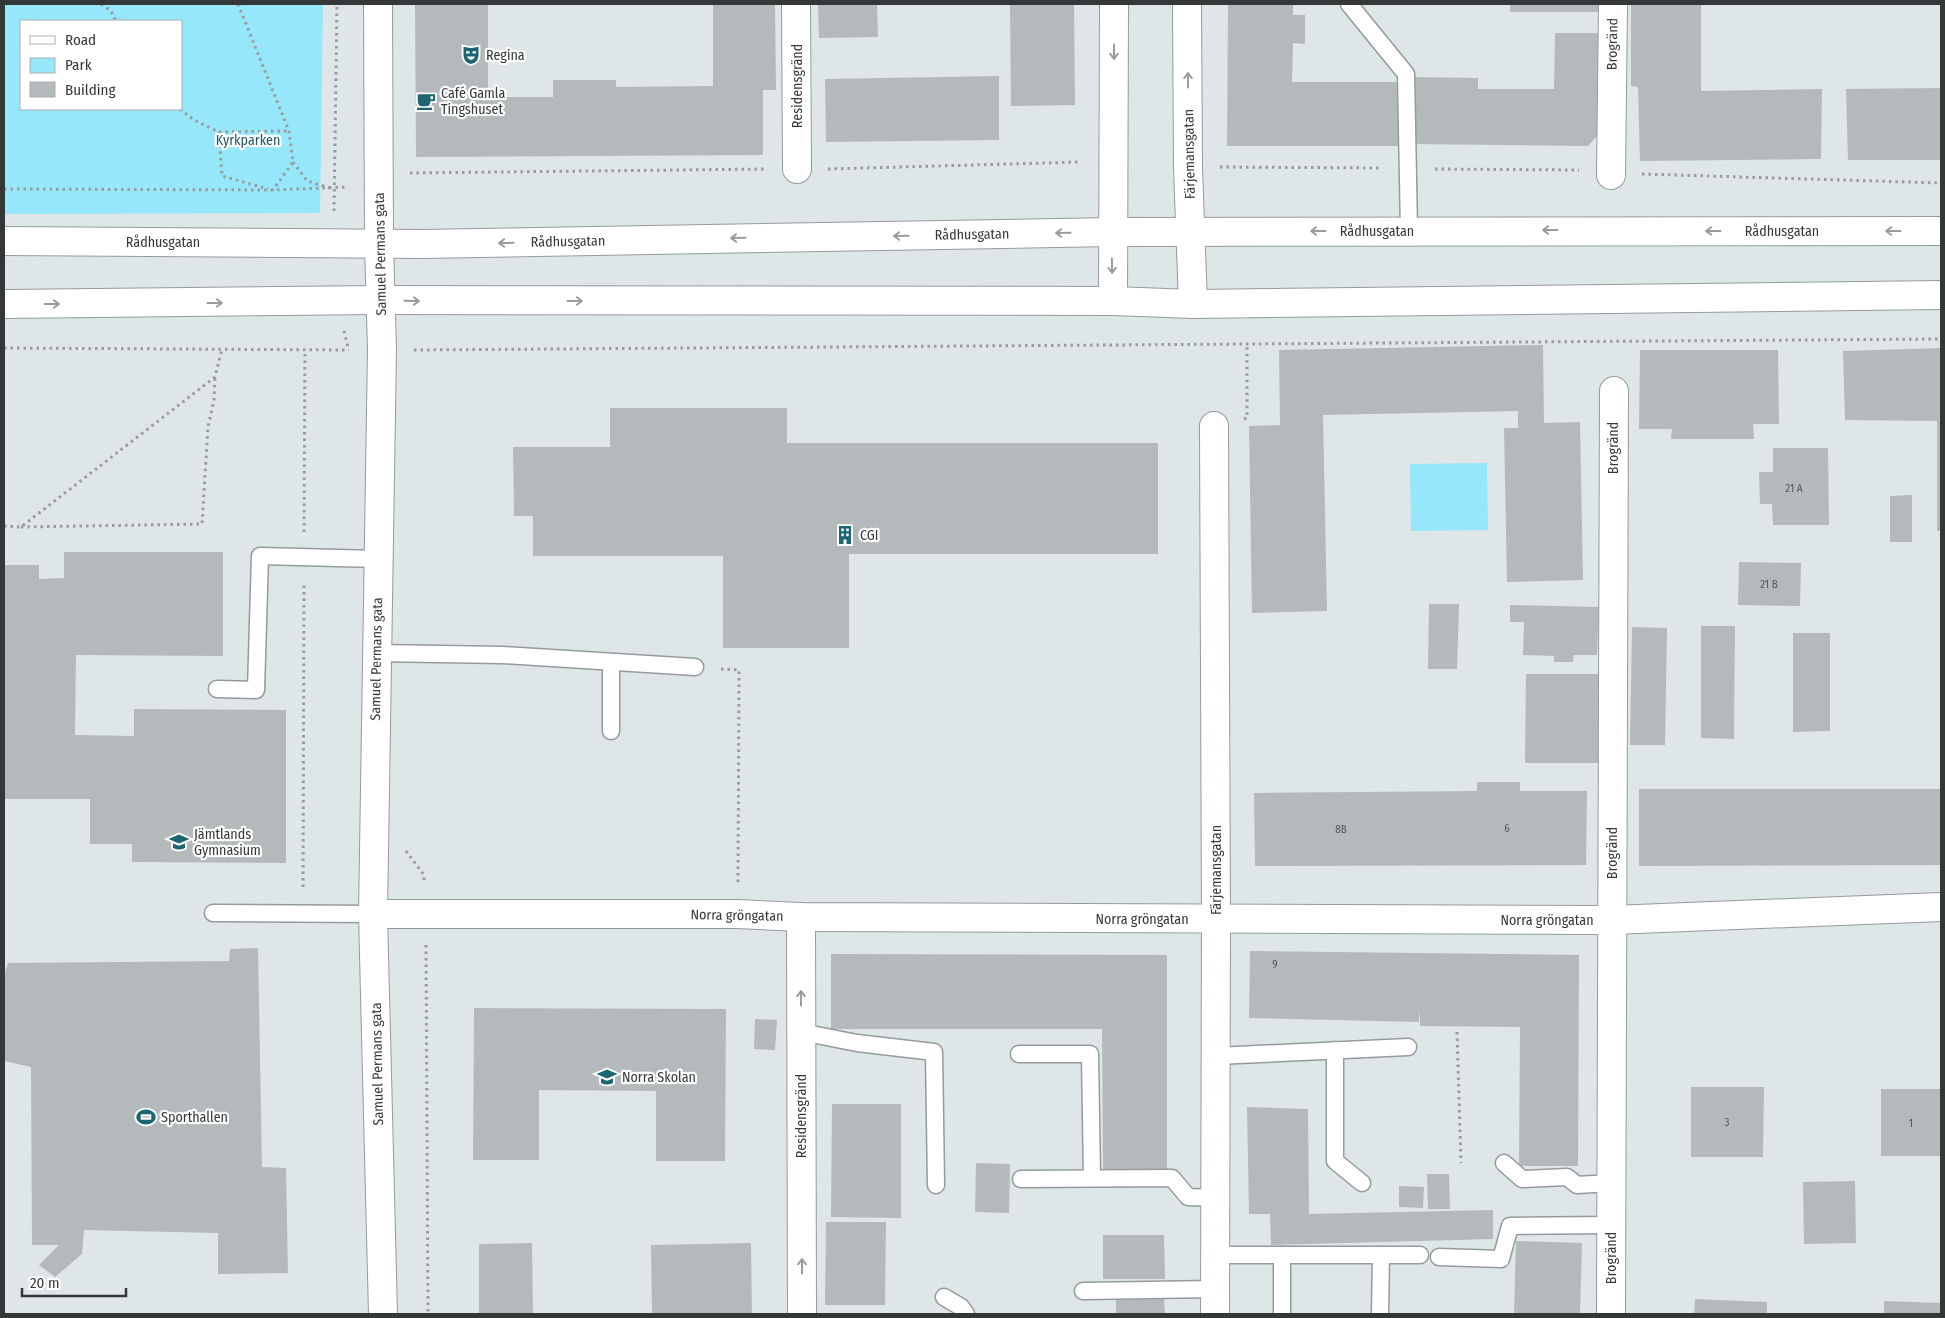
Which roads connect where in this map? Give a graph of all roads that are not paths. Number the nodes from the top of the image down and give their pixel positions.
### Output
1 (378, 4) edge
2 (796, 4) edge
3 (1114, 4) edge
4 (1188, 4) edge
5 (1349, 4) edge
6 (1613, 4) edge
7 (797, 169) dead end
8 (1611, 175) dead end
9 (1409, 231) junction
10 (1941, 231) edge
11 (1112, 232) junction
12 (1191, 233) junction
13 (4, 241) edge
14 (379, 244) junction
15 (1941, 295) edge
16 (380, 300) junction
17 (1113, 301) junction
18 (4, 304) edge
19 (1193, 304) junction
20 (1614, 391) dead end
21 (1214, 426) road end
22 (378, 559) junction
23 (376, 653) junction
24 (611, 663) junction
25 (695, 667) road end
26 (217, 689) dead end
27 (611, 731) dead end
28 (1941, 907) edge
29 (213, 912) dead end
30 (374, 914) junction
31 (801, 917) junction
32 (1216, 919) junction
33 (1612, 920) junction
34 (801, 1032) junction
35 (1408, 1047) dead end
36 (1335, 1050) junction
37 (1019, 1054) dead end
38 (1216, 1056) junction
39 (1504, 1163) dead end
40 (1092, 1178) junction
41 (1021, 1179) dead end
42 (1362, 1183) dead end
43 (1611, 1183) junction
44 (936, 1185) dead end
45 (1216, 1198) junction
46 (1611, 1226) junction
47 (1215, 1255) junction
48 (1282, 1255) junction
49 (1381, 1255) junction
50 (1420, 1255) dead end
51 (1439, 1257) dead end
52 (1083, 1291) dead end
53 (944, 1297) dead end
54 (1215, 1301) edge
55 (383, 1314) edge
56 (802, 1314) edge
57 (966, 1314) edge
58 (1282, 1314) edge
59 (1380, 1314) edge
60 (1611, 1314) edge

1 - 14 street, Samuel Permans gata
2 - 7 street, Residensgränd
3 -> 11 street
12 -> 4 street, Färjemansgatan
5 - 9 lane
6 - 8 street, Brogränd
10 -> 9 street, Rådhusgatan
9 -> 12 street, Rådhusgatan
11 - 12 street, Rådhusgatan
11 -> 14 street, Rådhusgatan
11 -> 17 street
12 - 19 street, Färjemansgatan
13 - 14 street, Rådhusgatan
14 - 16 street, Samuel Permans gata
15 - 19 street
16 -> 17 street
18 -> 16 street
16 - 22 street, Samuel Permans gata
17 - 19 street
20 - 33 street, Brogränd
21 - 32 street, Färjemansgatan
22 - 23 street, Samuel Permans gata
22 - 26 lane
23 - 24 lane
23 - 30 street, Samuel Permans gata
24 - 25 lane
24 - 27 lane
28 - 33 street, Norra gröngatan
29 - 30 lane
30 - 31 street, Norra gröngatan
30 - 55 street, Samuel Permans gata
31 - 32 street, Norra gröngatan
34 -> 31 street, Residensgränd
32 - 33 street, Norra gröngatan
32 - 38 street, Färjemansgatan
33 - 43 street, Brogränd
34 - 44 lane
56 -> 34 street, Residensgränd
35 - 36 lane
36 - 38 lane
36 - 42 lane
37 - 40 lane
38 - 45 street, Färjemansgatan
39 - 43 lane
40 - 41 lane
40 - 45 lane
43 - 46 street, Brogränd
45 - 47 street, Färjemansgatan
46 - 51 lane
46 - 60 street, Brogränd
47 - 48 lane
47 - 54 street, Färjemansgatan
48 - 49 lane
48 - 58 lane
49 - 50 lane
49 - 59 lane
52 - 54 lane
53 - 57 lane

